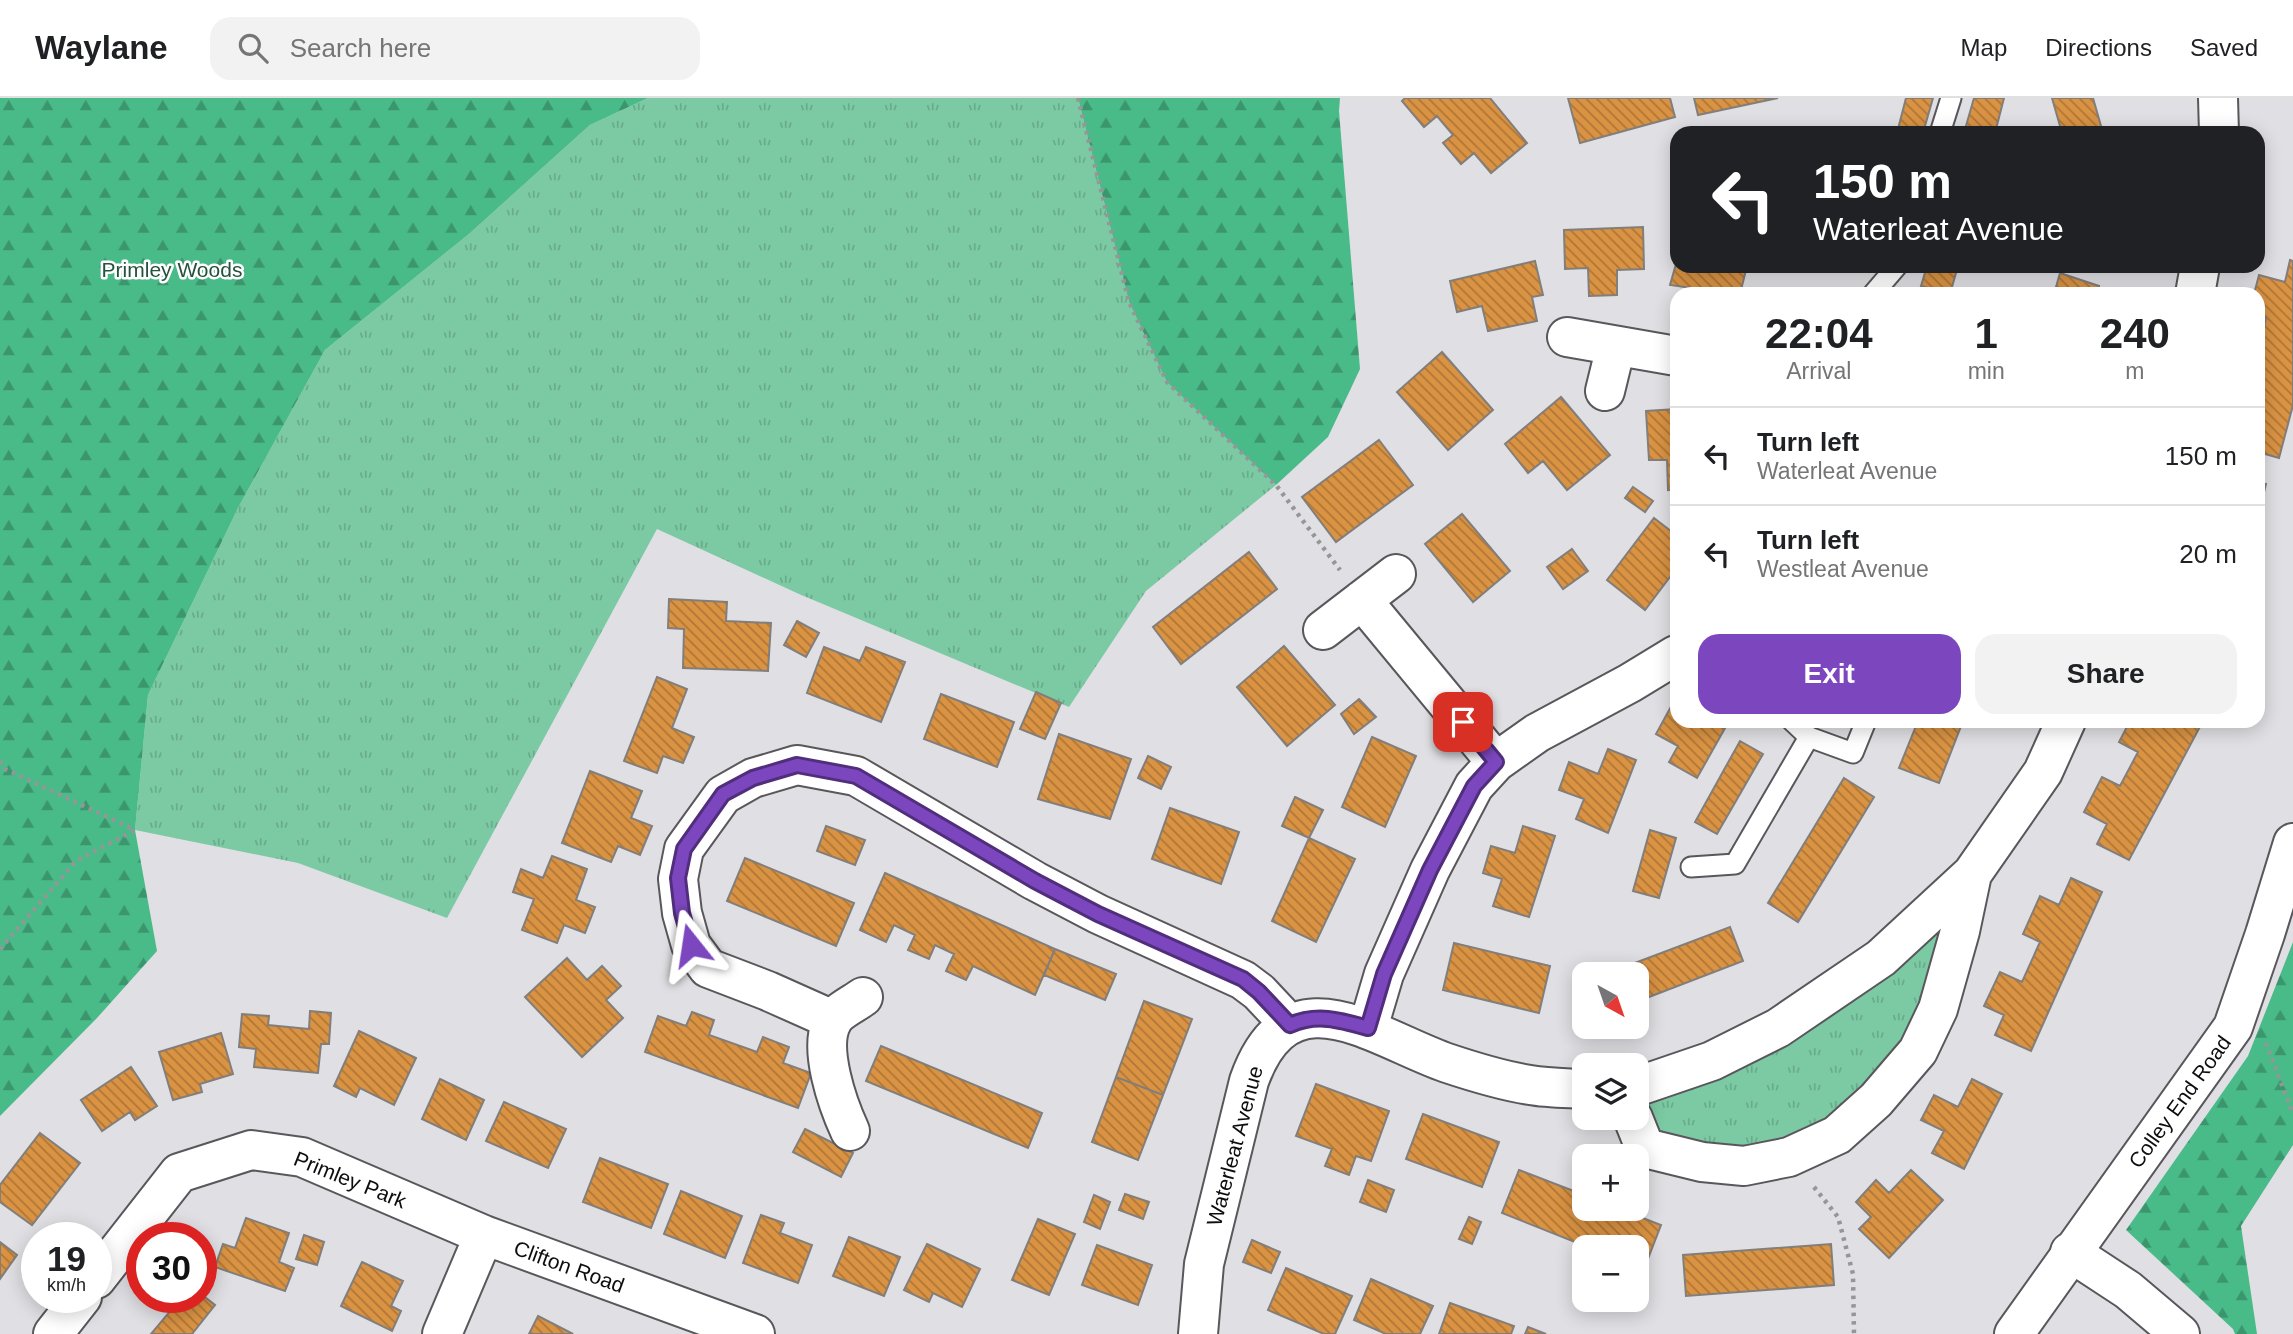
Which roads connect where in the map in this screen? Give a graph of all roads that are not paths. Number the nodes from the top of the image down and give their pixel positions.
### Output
1 (1951, 98) edge
2 (2218, 98) edge
3 (1942, 126) edge
4 (2219, 126) edge
5 (1891, 273) edge
6 (1879, 287) edge
7 (1567, 337) dead end
8 (1616, 345) junction
9 (1670, 355) edge
10 (1605, 391) dead end
11 (1396, 574) dead end
12 (1362, 600) junction
13 (1324, 630) dead end
14 (1670, 659) edge
15 (1799, 728) edge
16 (1863, 728) edge
17 (2063, 728) edge
18 (1809, 737) junction
19 (1496, 762) junction
20 (2293, 843) edge
21 (1691, 867) dead end
22 (1972, 874) junction
23 (863, 997) dead end
24 (833, 1020) junction
25 (1290, 1025) junction
26 (1368, 1028) junction
27 (1649, 1083) edge
28 (1572, 1088) edge
29 (850, 1130) dead end
30 (1638, 1130) edge
31 (484, 1236) junction
32 (2070, 1252) junction
33 (112, 1259) edge
34 (69, 1313) edge
35 (53, 1334) edge
36 (442, 1334) edge
37 (755, 1334) edge
38 (1198, 1334) edge
39 (2014, 1334) edge
40 (2180, 1334) edge

1 - 3 lane
2 - 4 street
5 - 6 lane
7 - 8 street
8 - 9 street
8 - 10 street
11 - 12 street
12 - 13 street
12 - 19 street
14 - 19 street
15 - 18 lane
16 - 18 lane
17 - 22 street
18 - 21 lane
19 - 26 street
20 - 32 street, Colley End Road
22 - 27 street
22 - 30 street
23 - 24 street
24 - 25 street
24 - 29 street
25 - 26 street
25 - 38 street, Waterleat Avenue
26 - 28 street
31 - 33 street, Primley Park
31 - 36 street
31 - 37 street, Clifton Road
32 - 39 street, Colley End Road
32 - 40 street
34 - 35 street

